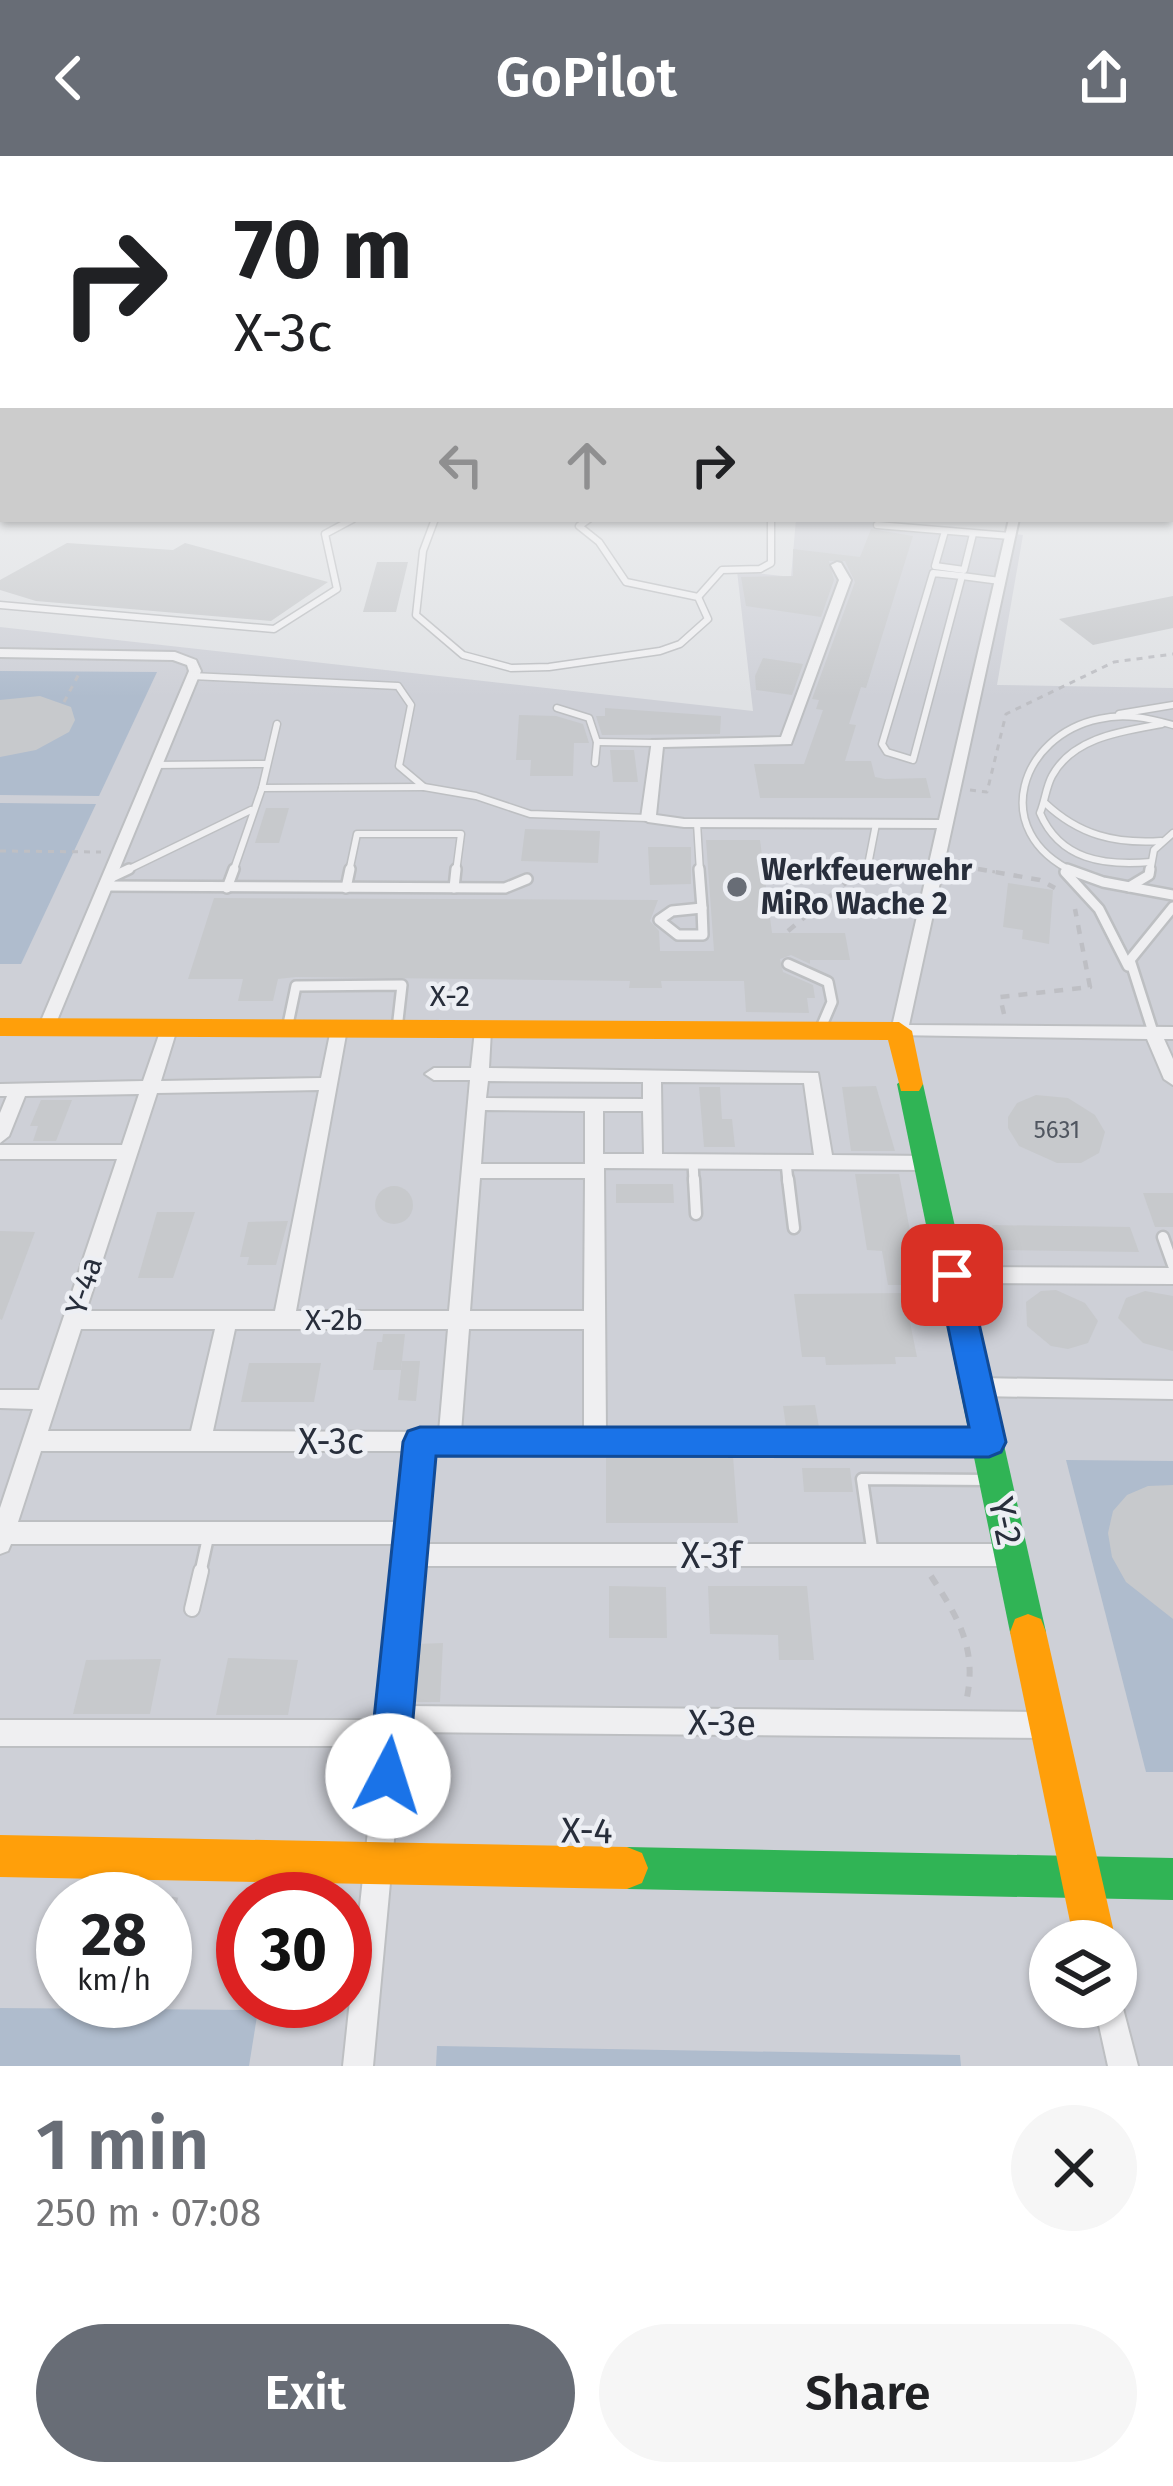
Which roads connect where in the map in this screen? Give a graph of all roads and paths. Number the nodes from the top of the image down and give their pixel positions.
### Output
1 (348, 522) edge
2 (434, 522) edge
3 (585, 522) edge
4 (771, 522) edge
5 (1013, 522) edge
6 (877, 525) dead end
7 (945, 531) junction
8 (973, 534) junction
9 (1010, 536) junction
10 (837, 565) dead end
11 (962, 576) junction
12 (1000, 580) junction
13 (698, 597) junction
14 (0, 605) edge
15 (0, 653) edge
16 (1173, 654) edge
17 (85, 670) dead end
18 (193, 676) junction
19 (64, 702) dead end
20 (1173, 705) edge
21 (557, 708) dead end
22 (1103, 718) junction
23 (277, 724) dead end
24 (1172, 724) edge
25 (597, 742) junction
26 (657, 743) junction
27 (595, 763) dead end
28 (266, 764) junction
29 (155, 765) junction
30 (424, 787) junction
31 (262, 788) junction
32 (956, 792) junction
33 (1045, 803) junction
34 (251, 810) junction
35 (648, 818) junction
36 (697, 824) junction
37 (876, 824) junction
38 (947, 824) junction
39 (1173, 833) edge
40 (1161, 841) junction
41 (0, 851) edge
42 (119, 852) junction
43 (1052, 860) junction
44 (1151, 862) junction
45 (938, 863) junction
46 (868, 865) joint
47 (527, 879) dead end
48 (106, 883) junction
49 (1129, 887) junction
50 (227, 888) junction
51 (346, 888) junction
52 (454, 888) junction
53 (1173, 895) edge
54 (702, 908) junction
55 (1173, 908) edge
56 (788, 931) dead end
57 (788, 964) dead end
58 (1130, 971) junction
59 (0, 1027) edge
60 (46, 1028) junction
61 (169, 1029) junction
62 (287, 1029) junction
63 (339, 1029) junction
64 (397, 1029) junction
65 (483, 1030) junction
66 (820, 1030) junction
67 (899, 1030) junction
68 (1007, 1031) junction
69 (1163, 1033) edge
70 (434, 1074) dead end
71 (479, 1075) junction
72 (652, 1076) junction
73 (1173, 1079) edge
74 (328, 1084) junction
75 (150, 1085) junction
76 (9, 1090) edge
77 (477, 1104) junction
78 (594, 1105) junction
79 (652, 1105) junction
80 (0, 1136) edge
81 (0, 1152) edge
82 (129, 1152) junction
83 (653, 1162) junction
84 (693, 1162) junction
85 (786, 1162) junction
86 (824, 1162) junction
87 (928, 1162) junction
88 (594, 1166) junction
89 (471, 1171) junction
90 (696, 1214) dead end
91 (794, 1228) dead end
92 (1163, 1237) dead end
93 (1173, 1265) edge
94 (952, 1275) junction
95 (1173, 1276) edge
96 (74, 1320) junction
97 (227, 1320) junction
98 (284, 1320) junction
99 (459, 1320) junction
100 (595, 1320) junction
101 (977, 1387) junction
102 (1173, 1390) edge
103 (0, 1400) edge
104 (47, 1400) junction
105 (33, 1441) junction
106 (200, 1442) junction
107 (420, 1442) junction
108 (449, 1442) junction
109 (595, 1442) junction
110 (989, 1442) junction
111 (997, 1480) junction
112 (209, 1533) junction
113 (2, 1538) edge
114 (410, 1544) junction
115 (873, 1555) junction
116 (916, 1555) junction
117 (1013, 1555) junction
118 (192, 1609) dead end
119 (960, 1725) junction
120 (1051, 1725) junction
121 (392, 1726) junction
122 (0, 1732) edge
123 (0, 1856) edge
124 (183, 1858) junction
125 (379, 1861) junction
126 (180, 1872) edge
127 (1081, 1877) junction
128 (1173, 1879) edge
129 (1090, 1920) edge
130 (1115, 2028) edge
131 (358, 2066) edge
132 (1123, 2066) edge

1 - 14 lane
2 - 13 lane
3 - 13 lane
4 - 13 lane
5 - 9 street
6 - 7 lane
7 - 8 lane
7 - 8 lane
8 - 9 lane
9 - 12 street
10 - 26 street
11 - 11 lane
11 - 12 lane
12 - 32 street
15 - 18 street
16 - 32 path
17 - 19 path
18 - 29 street
18 - 30 lane
20 - 22 lane
21 - 25 lane
22 - 24 lane
22 - 43 lane
23 - 28 lane
24 - 33 lane
25 - 26 lane
25 - 27 lane
26 - 35 street
28 - 29 lane
28 - 31 lane
29 - 42 street
30 - 31 lane
30 - 35 lane
31 - 34 lane
32 - 38 street
33 - 40 lane
33 - 44 lane
34 - 48 lane
34 - 50 lane
35 - 36 street
36 - 37 street
36 - 54 lane
37 - 38 street
37 - 46 lane
38 - 45 street
39 - 40 lane
40 - 44 lane
41 - 42 path
42 - 48 street
43 - 49 lane
43 - 58 lane
44 - 49 lane
45 - 67 street
45 - 68 path
46 - 56 path
47 - 52 lane
48 - 50 lane
48 - 60 street
49 - 53 lane
50 - 51 lane
51 - 52 lane
51 - 52 lane
54 - 54 lane
55 - 58 lane
57 - 66 lane
58 - 69 lane
59 - 60 street, X-2
60 - 61 street, X-2
61 - 62 street, X-2
61 - 75 street, Y-4a
62 - 63 street, X-2
62 - 64 lane
63 - 64 street, X-2
63 - 74 street
64 - 65 street, X-2
65 - 66 street, X-2
65 - 71 street
66 - 67 street, X-2
67 - 68 street, X-2
67 - 87 street, Y-2
68 - 69 street, X-2
69 - 73 street
70 - 71 street
71 - 72 street
71 - 77 street
72 - 79 street
72 - 86 street
74 - 75 street
74 - 98 street
75 - 76 street
75 - 82 street, Y-4a
76 - 80 street
77 - 78 street
77 - 89 street
78 - 79 street
78 - 88 street
79 - 83 street
81 - 82 street
82 - 96 street, Y-4a
83 - 84 street
83 - 88 street
84 - 85 street
84 - 90 lane
85 - 86 street
85 - 91 lane
86 - 87 street
87 - 94 street, Y-2
88 - 89 street
88 - 100 street
89 - 99 street
92 - 93 lane
94 - 95 street
94 - 101 street, Y-2
96 - 97 street, X-2b
96 - 104 street, Y-4a
97 - 98 street, X-2b
97 - 106 street
98 - 99 street, X-2b
99 - 100 street, X-2b
99 - 108 street
100 - 109 street
101 - 102 street
101 - 110 street, Y-2
103 - 104 street
104 - 105 street, Y-4a
105 - 106 street, X-3c
105 - 113 street, Y-4a
106 - 107 street, X-3c
107 - 108 street, X-3c
107 - 114 street
108 - 109 street, X-3c
109 - 110 street, X-3c
110 - 111 street, Y-2
111 - 115 lane
111 - 117 street, Y-2
112 - 113 street, X-3f
112 - 114 street, X-3f
112 - 118 lane
114 - 115 street, X-3f
114 - 121 street
115 - 116 street, X-3f
116 - 117 street, X-3f
116 - 119 path
117 - 120 street, Y-2
119 - 120 street, X-3e
119 - 121 street, X-3e
120 - 127 street, Y-2
121 - 122 street, X-3e
121 - 125 street
123 - 124 street, X-4
124 - 125 street, X-4
124 - 126 path
125 - 127 street, X-4
125 - 131 street
127 - 128 street, X-4
127 - 129 street, Y-2
130 - 132 street

